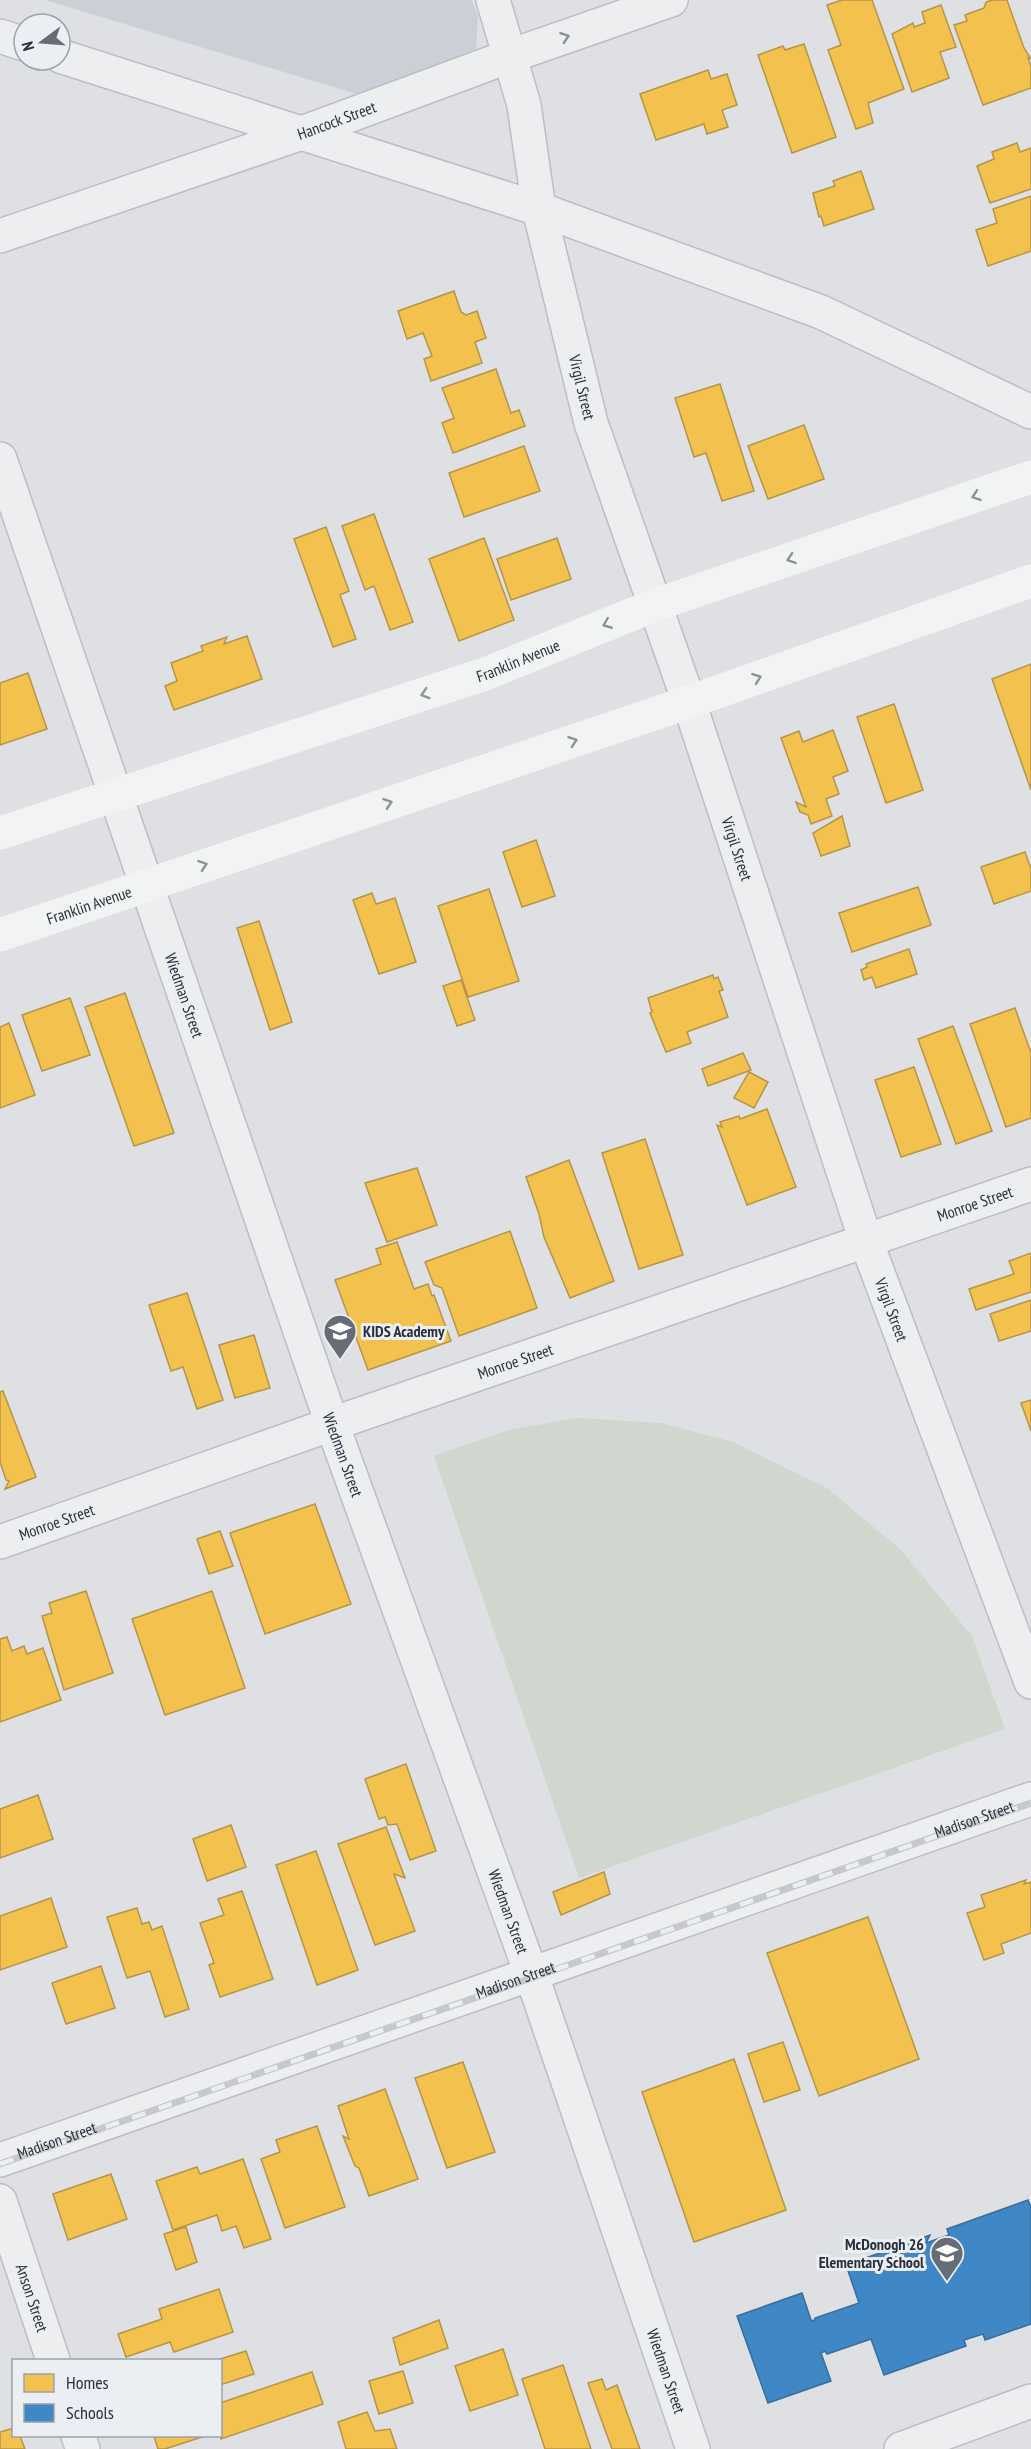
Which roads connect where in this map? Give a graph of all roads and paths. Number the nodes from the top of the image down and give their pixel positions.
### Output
1 (493, 0) edge
2 (671, 0) edge
3 (510, 56) junction
4 (72, 60) edge
5 (302, 133) junction
6 (539, 209) junction
7 (0, 236) edge
8 (1031, 412) edge
9 (0, 459) edge
10 (1031, 477) edge
11 (1031, 581) edge
12 (655, 604) junction
13 (689, 702) junction
14 (116, 794) junction
15 (0, 833) edge
16 (148, 884) junction
17 (0, 935) edge
18 (1031, 1184) edge
19 (866, 1241) junction
20 (332, 1424) junction
21 (0, 1542) edge
22 (1031, 1682) edge
23 (1031, 1799) edge
24 (531, 1974) junction
25 (0, 2160) edge
26 (0, 2200) edge
27 (52, 2359) edge
28 (1031, 2401) edge
29 (693, 2449) edge
30 (901, 2449) edge

1 - 3 street, Virgil Street
3 -> 2 street, Hancock Street
3 - 5 street, Hancock Street
3 - 6 street, Virgil Street
4 - 5 street
5 - 6 street
5 - 7 street, Hancock Street
6 - 8 street
6 - 12 street, Virgil Street
9 - 14 street, Wiedman Street
10 -> 12 main road, Franklin Avenue
13 -> 11 main road, Franklin Avenue
12 - 13 street, Virgil Street
12 -> 14 main road, Franklin Avenue
16 -> 13 main road, Franklin Avenue
13 - 19 street, Virgil Street
14 - 15 main road, Franklin Avenue
14 - 16 street, Wiedman Street
16 - 17 main road, Franklin Avenue
16 - 20 street, Wiedman Street
18 - 19 street, Monroe Street
19 - 20 street, Monroe Street
19 - 22 street, Virgil Street
20 - 21 street, Monroe Street
20 - 24 street, Wiedman Street
23 - 24 street, Madison Street
24 - 25 street, Madison Street
24 - 29 street, Wiedman Street
26 - 27 street, Anson Street
28 - 30 street

